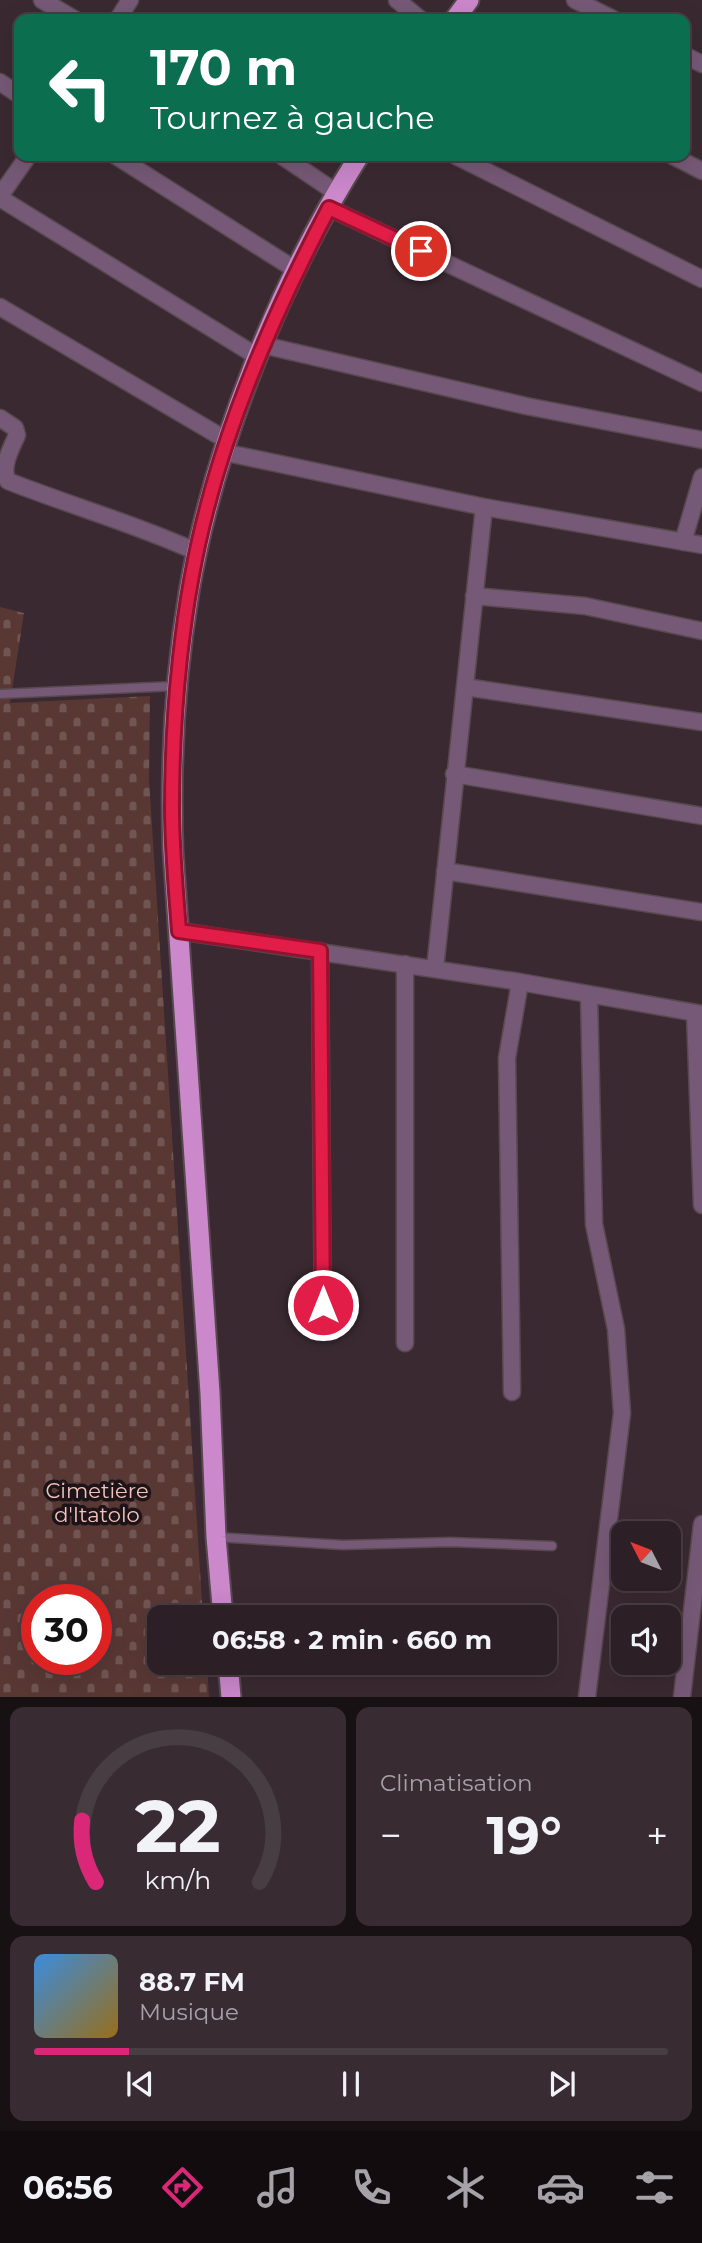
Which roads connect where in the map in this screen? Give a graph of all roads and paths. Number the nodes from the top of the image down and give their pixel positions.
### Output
1 (42, 0) edge
2 (397, 0) edge
3 (575, 0) edge
4 (66, 14) edge
5 (414, 14) edge
6 (603, 14) edge
7 (25, 161) edge
8 (124, 161) edge
9 (288, 161) edge
10 (356, 161) edge
11 (466, 161) edge
12 (683, 161) edge
13 (702, 171) edge
14 (0, 197) edge
15 (333, 200) junction
16 (296, 270) junction
17 (702, 279) edge
18 (0, 307) edge
19 (260, 351) junction
20 (702, 383) edge
21 (0, 418) edge
22 (702, 440) edge
23 (226, 446) junction
24 (702, 477) edge
25 (484, 507) junction
26 (682, 542) junction
27 (702, 545) edge
28 (197, 552) junction
29 (474, 596) junction
30 (702, 631) edge
31 (179, 686) junction
32 (465, 687) junction
33 (0, 694) edge
34 (702, 722) edge
35 (454, 774) junction
36 (702, 816) edge
37 (445, 871) junction
38 (702, 912) edge
39 (179, 931) junction
40 (320, 951) junction
41 (405, 964) junction
42 (435, 969) junction
43 (520, 982) junction
44 (589, 994) junction
45 (698, 1013) edge
46 (702, 1205) edge
47 (323, 1332) dead end
48 (405, 1343) dead end
49 (512, 1392) dead end
50 (702, 1524) edge
51 (216, 1537) junction
52 (552, 1546) dead end
53 (222, 1605) edge
54 (229, 1675) edge
55 (231, 1697) edge
56 (587, 1697) edge
57 (682, 1697) edge

1 - 4 street
2 - 5 street
3 - 6 street
7 - 14 street
8 - 16 street
9 - 15 street
10 - 15 highway
11 - 17 street
12 - 13 street
14 - 19 street
15 - 16 highway
15 - 20 street
16 - 19 highway
18 - 23 street
19 - 22 street
19 - 23 highway
21 - 28 street
23 - 25 street
23 - 28 highway
24 - 26 street
25 - 26 street
25 - 29 street
26 - 27 street
28 - 31 highway
29 - 30 street
29 - 32 street
31 - 33 lane
31 - 39 highway
32 - 34 street
32 - 35 street
35 - 36 street
35 - 37 street
37 - 38 street
37 - 42 street
39 - 40 street
39 - 51 highway
40 - 41 street
40 - 47 street
41 - 42 street
41 - 48 street
42 - 43 street
43 - 44 street
43 - 49 street
44 - 45 street
44 - 56 street
45 - 46 street
50 - 57 street
51 - 52 lane
51 - 53 highway
54 - 55 highway

